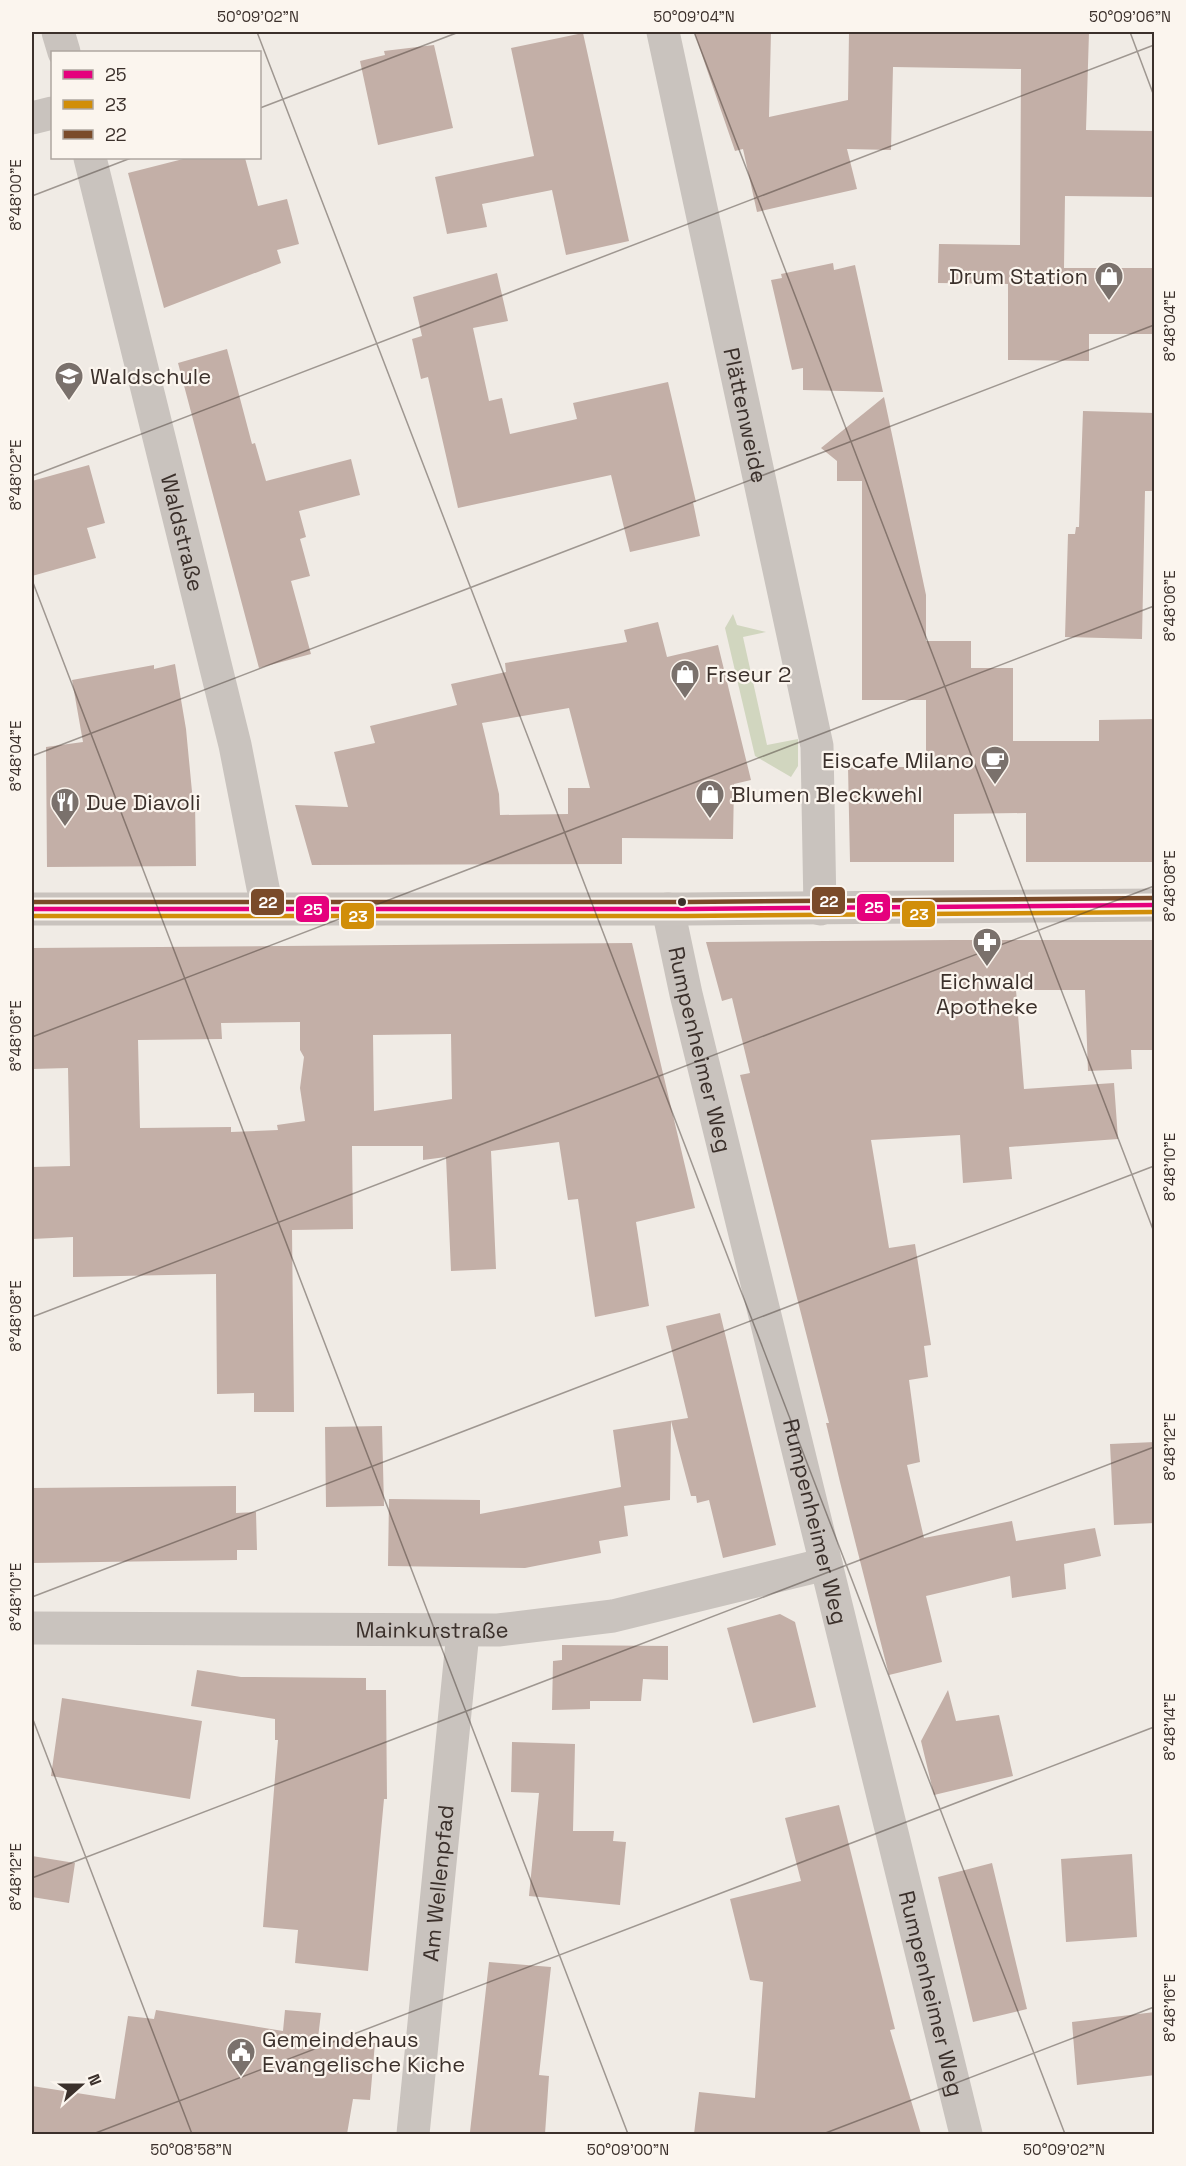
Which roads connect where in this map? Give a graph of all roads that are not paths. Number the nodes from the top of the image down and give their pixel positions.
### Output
1 (58, 32) edge
2 (663, 32) edge
3 (64, 51) edge
4 (51, 113) edge
5 (32, 118) edge
6 (90, 159) edge
7 (1155, 905) edge
8 (267, 908) junction
9 (32, 909) edge
10 (668, 909) junction
11 (820, 909) junction
12 (826, 1564) junction
13 (32, 1628) edge
14 (463, 1632) junction
15 (413, 2134) edge
16 (966, 2134) edge

1 - 3 street
2 - 11 street, Plättenweide
4 - 5 street
6 - 8 street, Waldstraße
7 - 11 street
8 - 9 street
8 - 10 street
10 - 11 street
10 - 12 street, Rumpenheimer Weg
12 - 14 street, Mainkurstraße
12 - 16 street, Rumpenheimer Weg
13 - 14 street, Mainkurstraße
14 - 15 street, Am Wellenpfad

